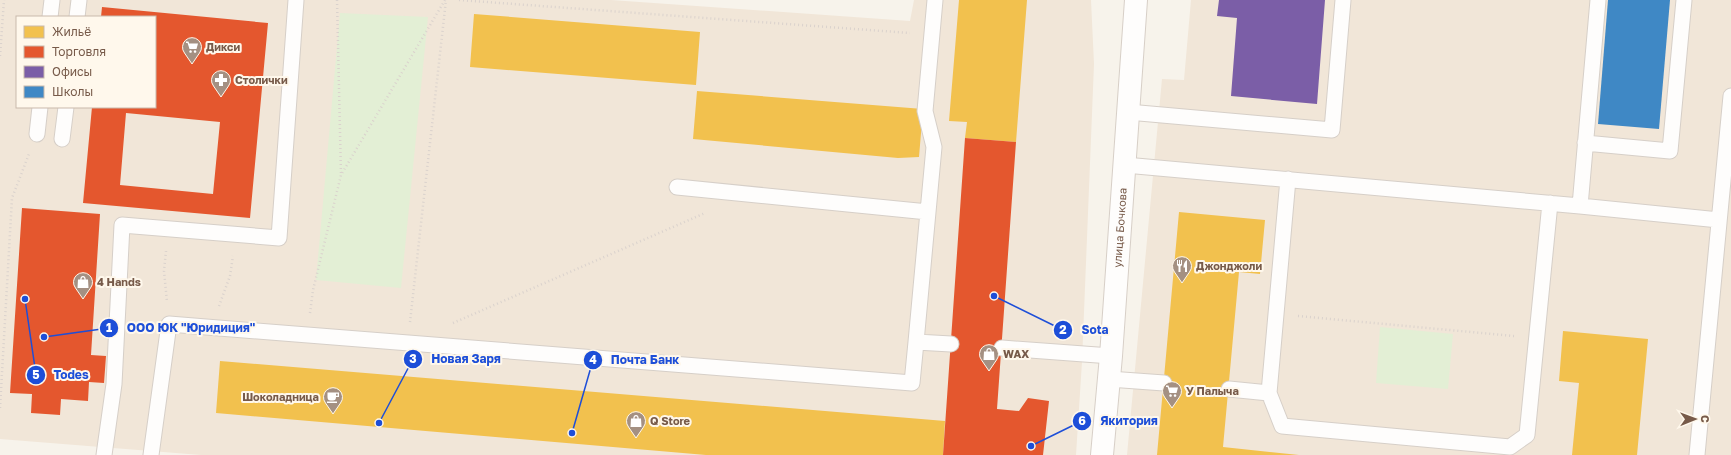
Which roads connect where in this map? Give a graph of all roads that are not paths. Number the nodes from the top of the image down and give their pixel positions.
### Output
1 (52, 0) edge
2 (79, 0) edge
3 (296, 0) edge
4 (935, 0) edge
5 (1136, 0) edge
6 (1343, 0) edge
7 (1598, 0) edge
8 (1684, 0) edge
9 (50, 16) edge
10 (77, 16) edge
11 (1731, 96) edge
12 (40, 108) edge
13 (66, 108) edge
14 (1128, 112) junction
15 (37, 134) road end
16 (62, 139) dead end
17 (1585, 143) junction
18 (1728, 150) edge
19 (1125, 165) junction
20 (1288, 179) junction
21 (677, 187) dead end
22 (1550, 203) junction
23 (1580, 206) junction
24 (928, 212) junction
25 (1719, 220) junction
26 (916, 342) junction
27 (951, 344) dead end
28 (1002, 348) dead end
29 (1111, 356) junction
30 (1109, 379) junction
31 (1164, 384) dead end
32 (1229, 389) dead end
33 (1269, 393) junction
34 (104, 455) edge
35 (152, 455) edge
36 (1102, 455) edge
37 (1696, 455) edge

1 - 9 lane
2 - 10 lane
3 - 34 lane
4 - 24 lane
5 - 14 street, улица Бочкова
6 - 14 lane
7 - 17 lane
8 - 17 lane
11 - 18 lane
12 - 15 lane
13 - 16 lane
14 - 19 street, улица Бочкова
17 - 23 lane
18 - 25 lane
19 - 20 lane
19 - 29 street, улица Бочкова
20 - 22 lane
20 - 33 lane
21 - 24 lane
22 - 23 lane
22 - 33 lane
23 - 25 lane
24 - 26 lane
25 - 37 lane
26 - 27 lane
26 - 35 lane
28 - 29 lane
29 - 30 street, улица Бочкова
30 - 31 lane
30 - 36 street, улица Бочкова
32 - 33 lane

